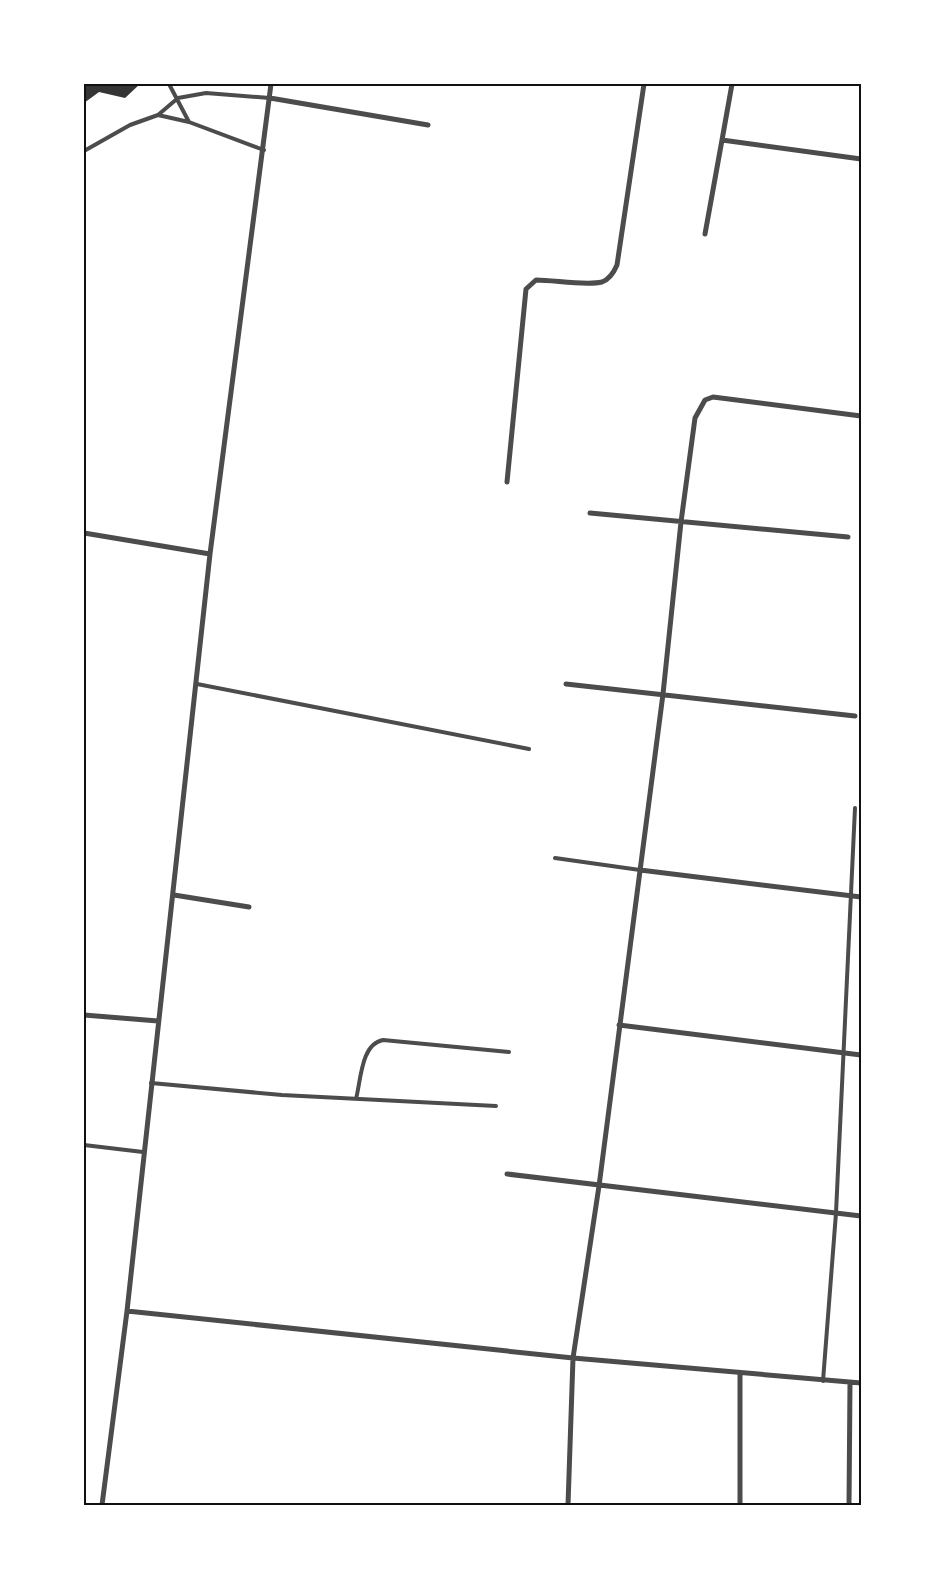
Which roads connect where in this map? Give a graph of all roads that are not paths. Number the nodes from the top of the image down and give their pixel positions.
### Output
1 (169, 84) edge
2 (271, 84) edge
3 (644, 84) edge
4 (732, 84) edge
5 (178, 98) junction
6 (270, 98) junction
7 (158, 115) junction
8 (189, 122) junction
9 (428, 125) dead end
10 (722, 140) junction
11 (264, 150) junction
12 (84, 151) edge
13 (861, 159) edge
14 (705, 234) dead end
15 (861, 416) edge
16 (507, 482) dead end
17 (590, 513) dead end
18 (681, 522) junction
19 (84, 532) edge
20 (848, 537) dead end
21 (210, 554) junction
22 (197, 684) junction
23 (566, 684) dead end
24 (663, 694) junction
25 (855, 716) dead end
26 (529, 749) dead end
27 (855, 808) dead end
28 (555, 858) dead end
29 (640, 870) junction
30 (174, 895) junction
31 (850, 895) junction
32 (861, 897) edge
33 (249, 907) dead end
34 (84, 1015) edge
35 (158, 1021) junction
36 (619, 1025) junction
37 (509, 1052) dead end
38 (842, 1053) junction
39 (861, 1055) edge
40 (151, 1083) junction
41 (356, 1099) junction
42 (496, 1106) dead end
43 (84, 1145) edge
44 (143, 1152) junction
45 (507, 1174) dead end
46 (599, 1186) junction
47 (836, 1213) junction
48 (861, 1216) edge
49 (127, 1311) junction
50 (573, 1358) junction
51 (740, 1374) junction
52 (823, 1381) junction
53 (861, 1383) edge
54 (850, 1384) junction
55 (102, 1505) edge
56 (568, 1505) edge
57 (740, 1505) edge
58 (849, 1505) edge

1 - 5 lane
2 - 6 street
3 - 16 street
4 - 10 street
5 - 6 lane
5 - 7 lane
5 - 8 lane
6 - 9 street
6 - 11 street
7 - 8 lane
7 - 12 lane
8 - 11 lane
10 - 13 street
10 - 14 street
11 - 21 street
15 - 18 street
17 - 18 street
18 - 20 street
18 - 24 street
19 - 21 street
21 - 22 street
22 - 26 lane
22 - 30 street
23 - 24 street
24 - 25 street
24 - 29 street
27 - 31 lane
28 - 29 lane
29 - 31 street
29 - 36 street
30 - 33 street
30 - 35 street
31 - 32 street
31 - 38 lane
34 - 35 street
35 - 40 street
36 - 38 street
36 - 46 street
37 - 41 lane
38 - 39 street
38 - 47 lane
40 - 41 lane
40 - 44 street
41 - 42 lane
43 - 44 lane
44 - 49 street
45 - 46 street
46 - 47 street
46 - 50 street
47 - 48 street
47 - 52 lane
49 - 50 street
49 - 55 street
50 - 51 street
50 - 56 street
51 - 52 street
51 - 57 street
52 - 54 street
53 - 54 street
54 - 58 street

